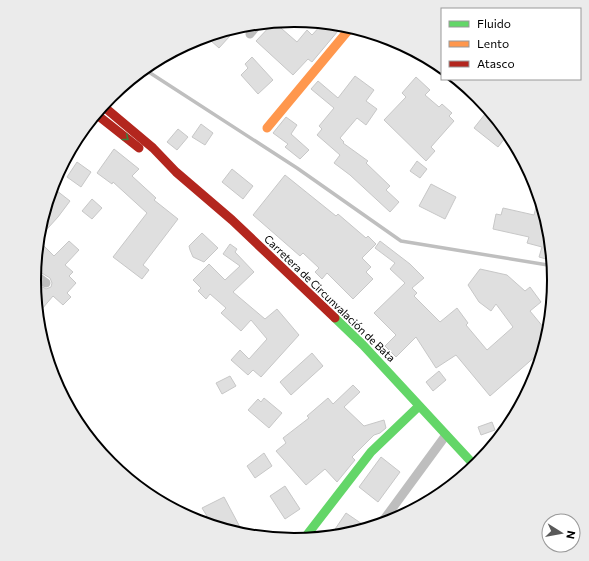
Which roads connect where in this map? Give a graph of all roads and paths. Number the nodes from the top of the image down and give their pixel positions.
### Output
1 (253, 30) edge
2 (346, 32) edge
3 (250, 34) dead end
4 (107, 110) edge
5 (100, 117) edge
6 (267, 128) dead end
7 (176, 172) junction
8 (41, 280) edge
9 (46, 283) dead end
10 (418, 406) junction
11 (446, 435) junction
12 (472, 462) edge
13 (386, 517) edge
14 (308, 533) edge

1 - 3 street
2 - 6 main road
4 - 7 main road, Carretera de Circunvalación de Bata
5 -> 7 main road, Carretera de Circunvalación de Bata
7 - 10 main road, Carretera de Circunvalación de Bata
8 - 9 street
10 - 11 main road, Carretera de Circunvalación de Bata
10 - 14 main road
11 - 12 main road, Carretera de Circunvalación de Bata
11 - 13 street

